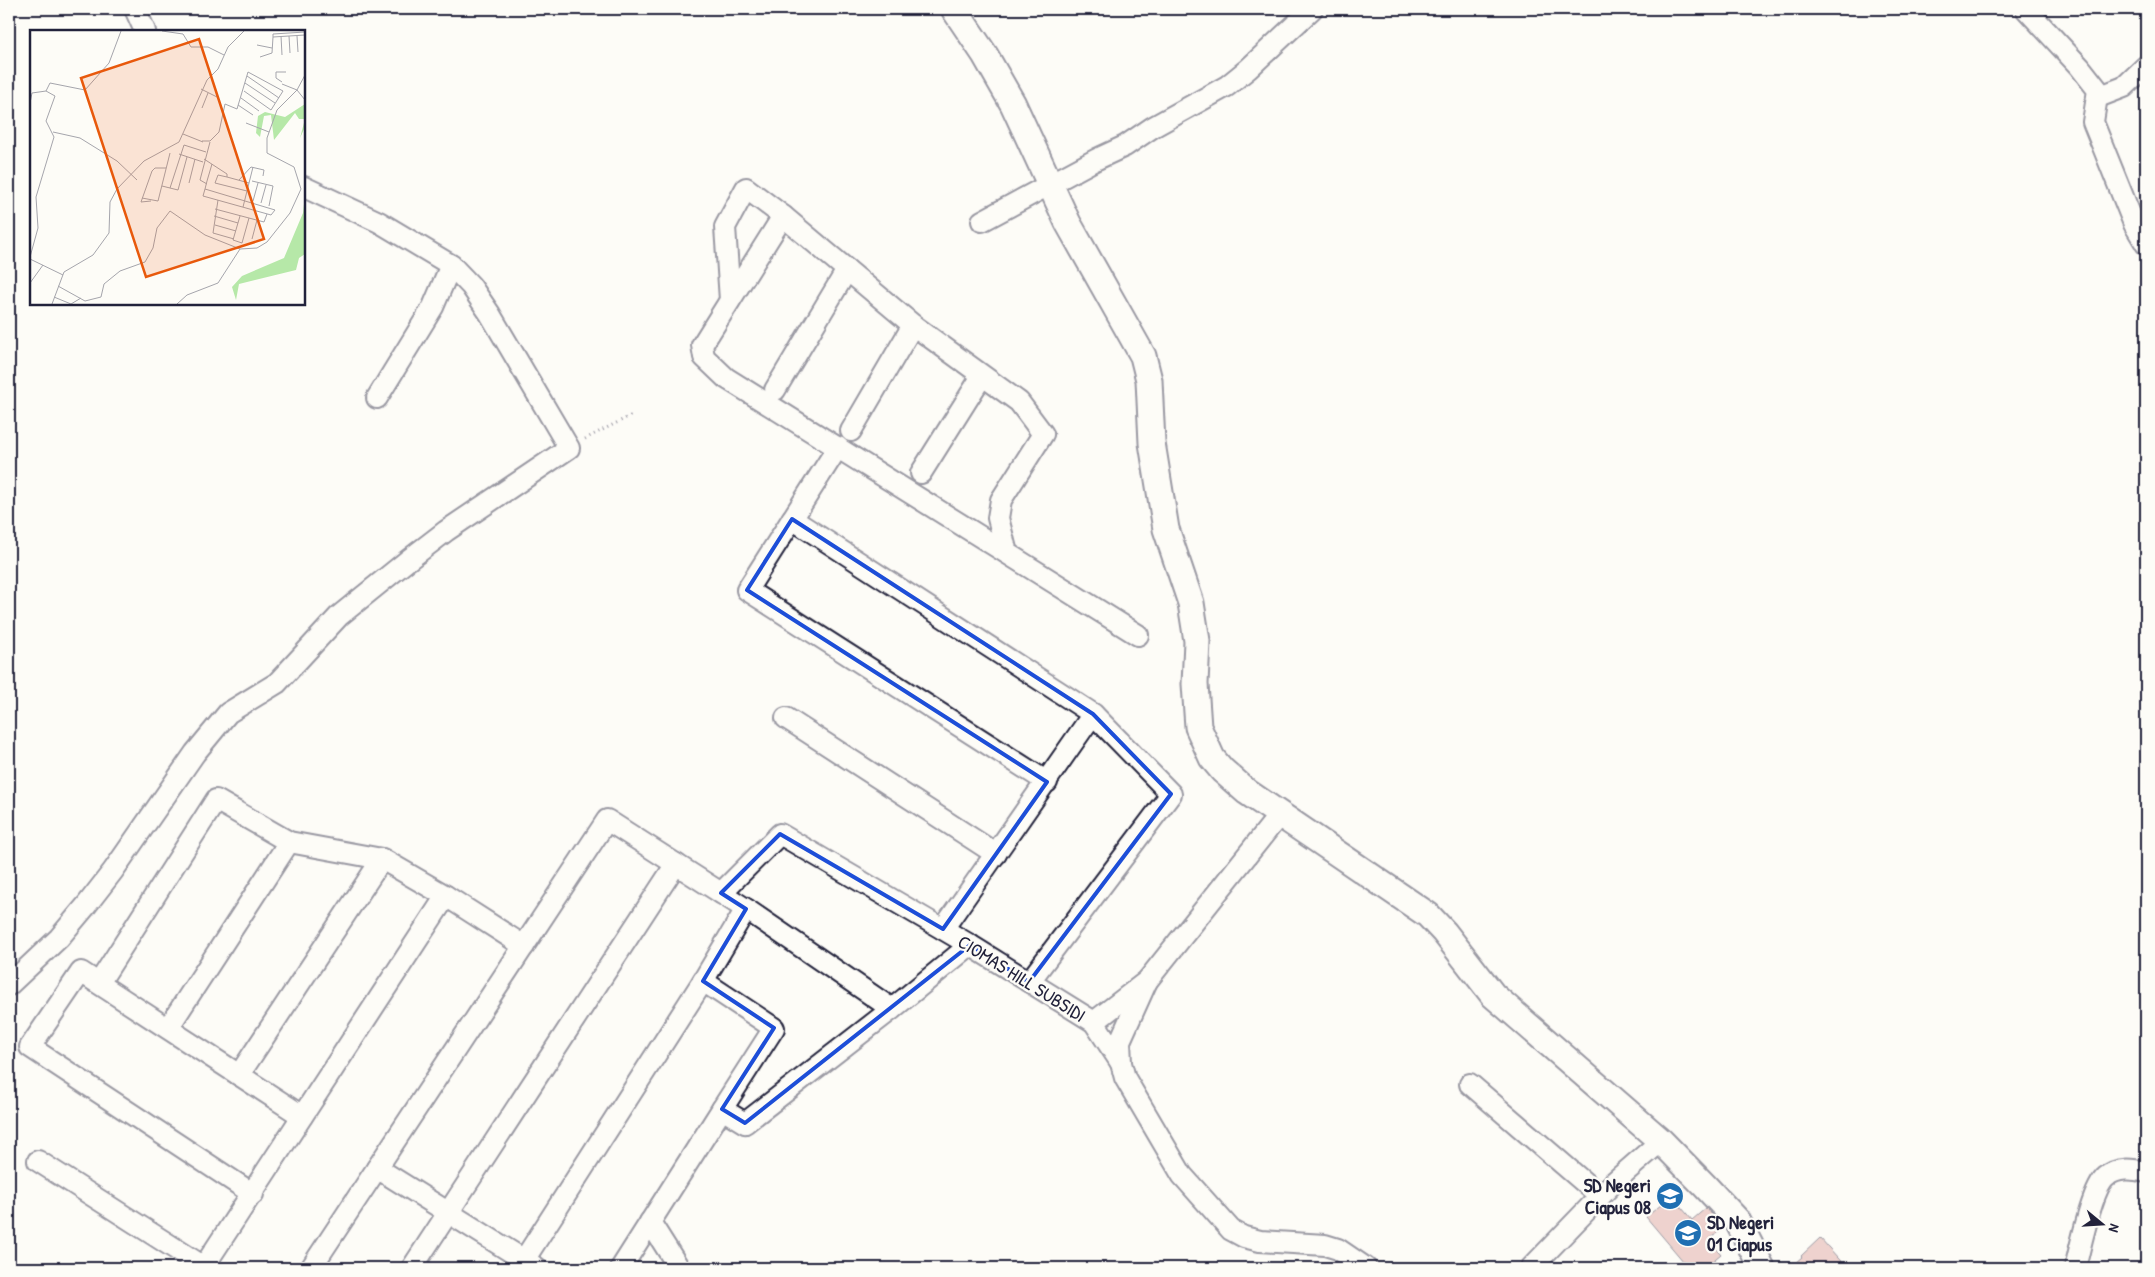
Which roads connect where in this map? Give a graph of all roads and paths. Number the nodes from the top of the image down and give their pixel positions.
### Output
1 (135, 9) edge
2 (954, 9) edge
3 (1312, 9) edge
4 (2026, 9) edge
5 (146, 30) edge
6 (2146, 66) edge
7 (2098, 97) junction
8 (1049, 185) junction
9 (305, 186) edge
10 (783, 216) junction
11 (982, 221) dead end
12 (2146, 244) edge
13 (451, 266) junction
14 (847, 270) junction
15 (730, 300) junction
16 (913, 325) junction
17 (982, 376) junction
18 (775, 390) dead end
19 (377, 398) dead end
20 (632, 415) dead end
21 (851, 431) dead end
22 (838, 447) junction
23 (569, 448) junction
24 (921, 473) dead end
25 (792, 519) junction
26 (1007, 553) junction
27 (1138, 635) dead end
28 (1094, 714) junction
29 (786, 718) dead end
30 (1046, 782) junction
31 (1280, 814) junction
32 (289, 842) junction
33 (996, 854) junction
34 (382, 859) junction
35 (676, 864) junction
36 (721, 893) junction
37 (446, 896) junction
38 (746, 909) junction
39 (943, 929) junction
40 (970, 945) junction
41 (524, 946) junction
42 (703, 981) junction
43 (1147, 981) junction
44 (1029, 982) junction
45 (99, 984) junction
46 (9, 986) edge
47 (892, 1009) junction
48 (1094, 1022) junction
49 (168, 1028) junction
50 (1120, 1063) junction
51 (239, 1075) junction
52 (1470, 1084) dead end
53 (722, 1109) junction
54 (302, 1116) junction
55 (1661, 1141) junction
56 (38, 1161) dead end
57 (377, 1168) junction
58 (2146, 1172) edge
59 (253, 1194) junction
60 (1600, 1196) junction
61 (449, 1212) junction
62 (650, 1222) junction
63 (530, 1264) edge
64 (203, 1267) edge
65 (311, 1268) edge
66 (412, 1268) edge
67 (621, 1268) edge
68 (680, 1268) edge
69 (1366, 1268) edge
70 (1531, 1268) edge
71 (1762, 1268) edge
72 (2075, 1268) edge

1 - 5 street
2 - 8 street
3 - 8 street
4 - 7 street
6 - 7 street
7 - 12 street
8 - 11 street
8 - 31 street
9 - 13 street
10 - 14 street
10 - 15 street
10 - 15 street
13 - 19 street
13 - 23 street
14 - 16 street
14 - 18 street
15 - 22 street
16 - 17 street
16 - 21 street
17 - 24 street
17 - 26 street
20 - 23 path
22 - 25 street
22 - 26 street
23 - 46 street
25 - 28 street
25 - 30 street
26 - 27 street
28 - 30 street
28 - 44 street
29 - 33 street
30 - 33 street
31 - 43 street, CIOMAS HILL SUBSIDI
31 - 55 street
32 - 34 street
32 - 45 street
32 - 49 street
33 - 39 street
34 - 37 street
34 - 51 street
35 - 36 street
35 - 41 street
35 - 61 street
36 - 38 street
36 - 39 street, CIOMAS HILL SUBSIDI
37 - 41 street
37 - 54 street
38 - 42 street
38 - 47 street
39 - 40 street, CIOMAS HILL SUBSIDI
40 - 44 street, CIOMAS HILL SUBSIDI
40 - 47 street
41 - 57 street
42 - 53 street
42 - 63 street
43 - 48 street, CIOMAS HILL SUBSIDI
43 - 50 street
44 - 48 street, CIOMAS HILL SUBSIDI
45 - 49 street
45 - 59 street
47 - 53 street
48 - 50 street
49 - 51 street
50 - 69 street
51 - 54 street
52 - 60 street
53 - 62 street
54 - 59 street
55 - 60 street
55 - 71 street
56 - 64 street
57 - 61 street
57 - 65 street
58 - 72 street
59 - 64 street
60 - 70 street
61 - 63 street
61 - 66 street
62 - 67 street
62 - 68 street

